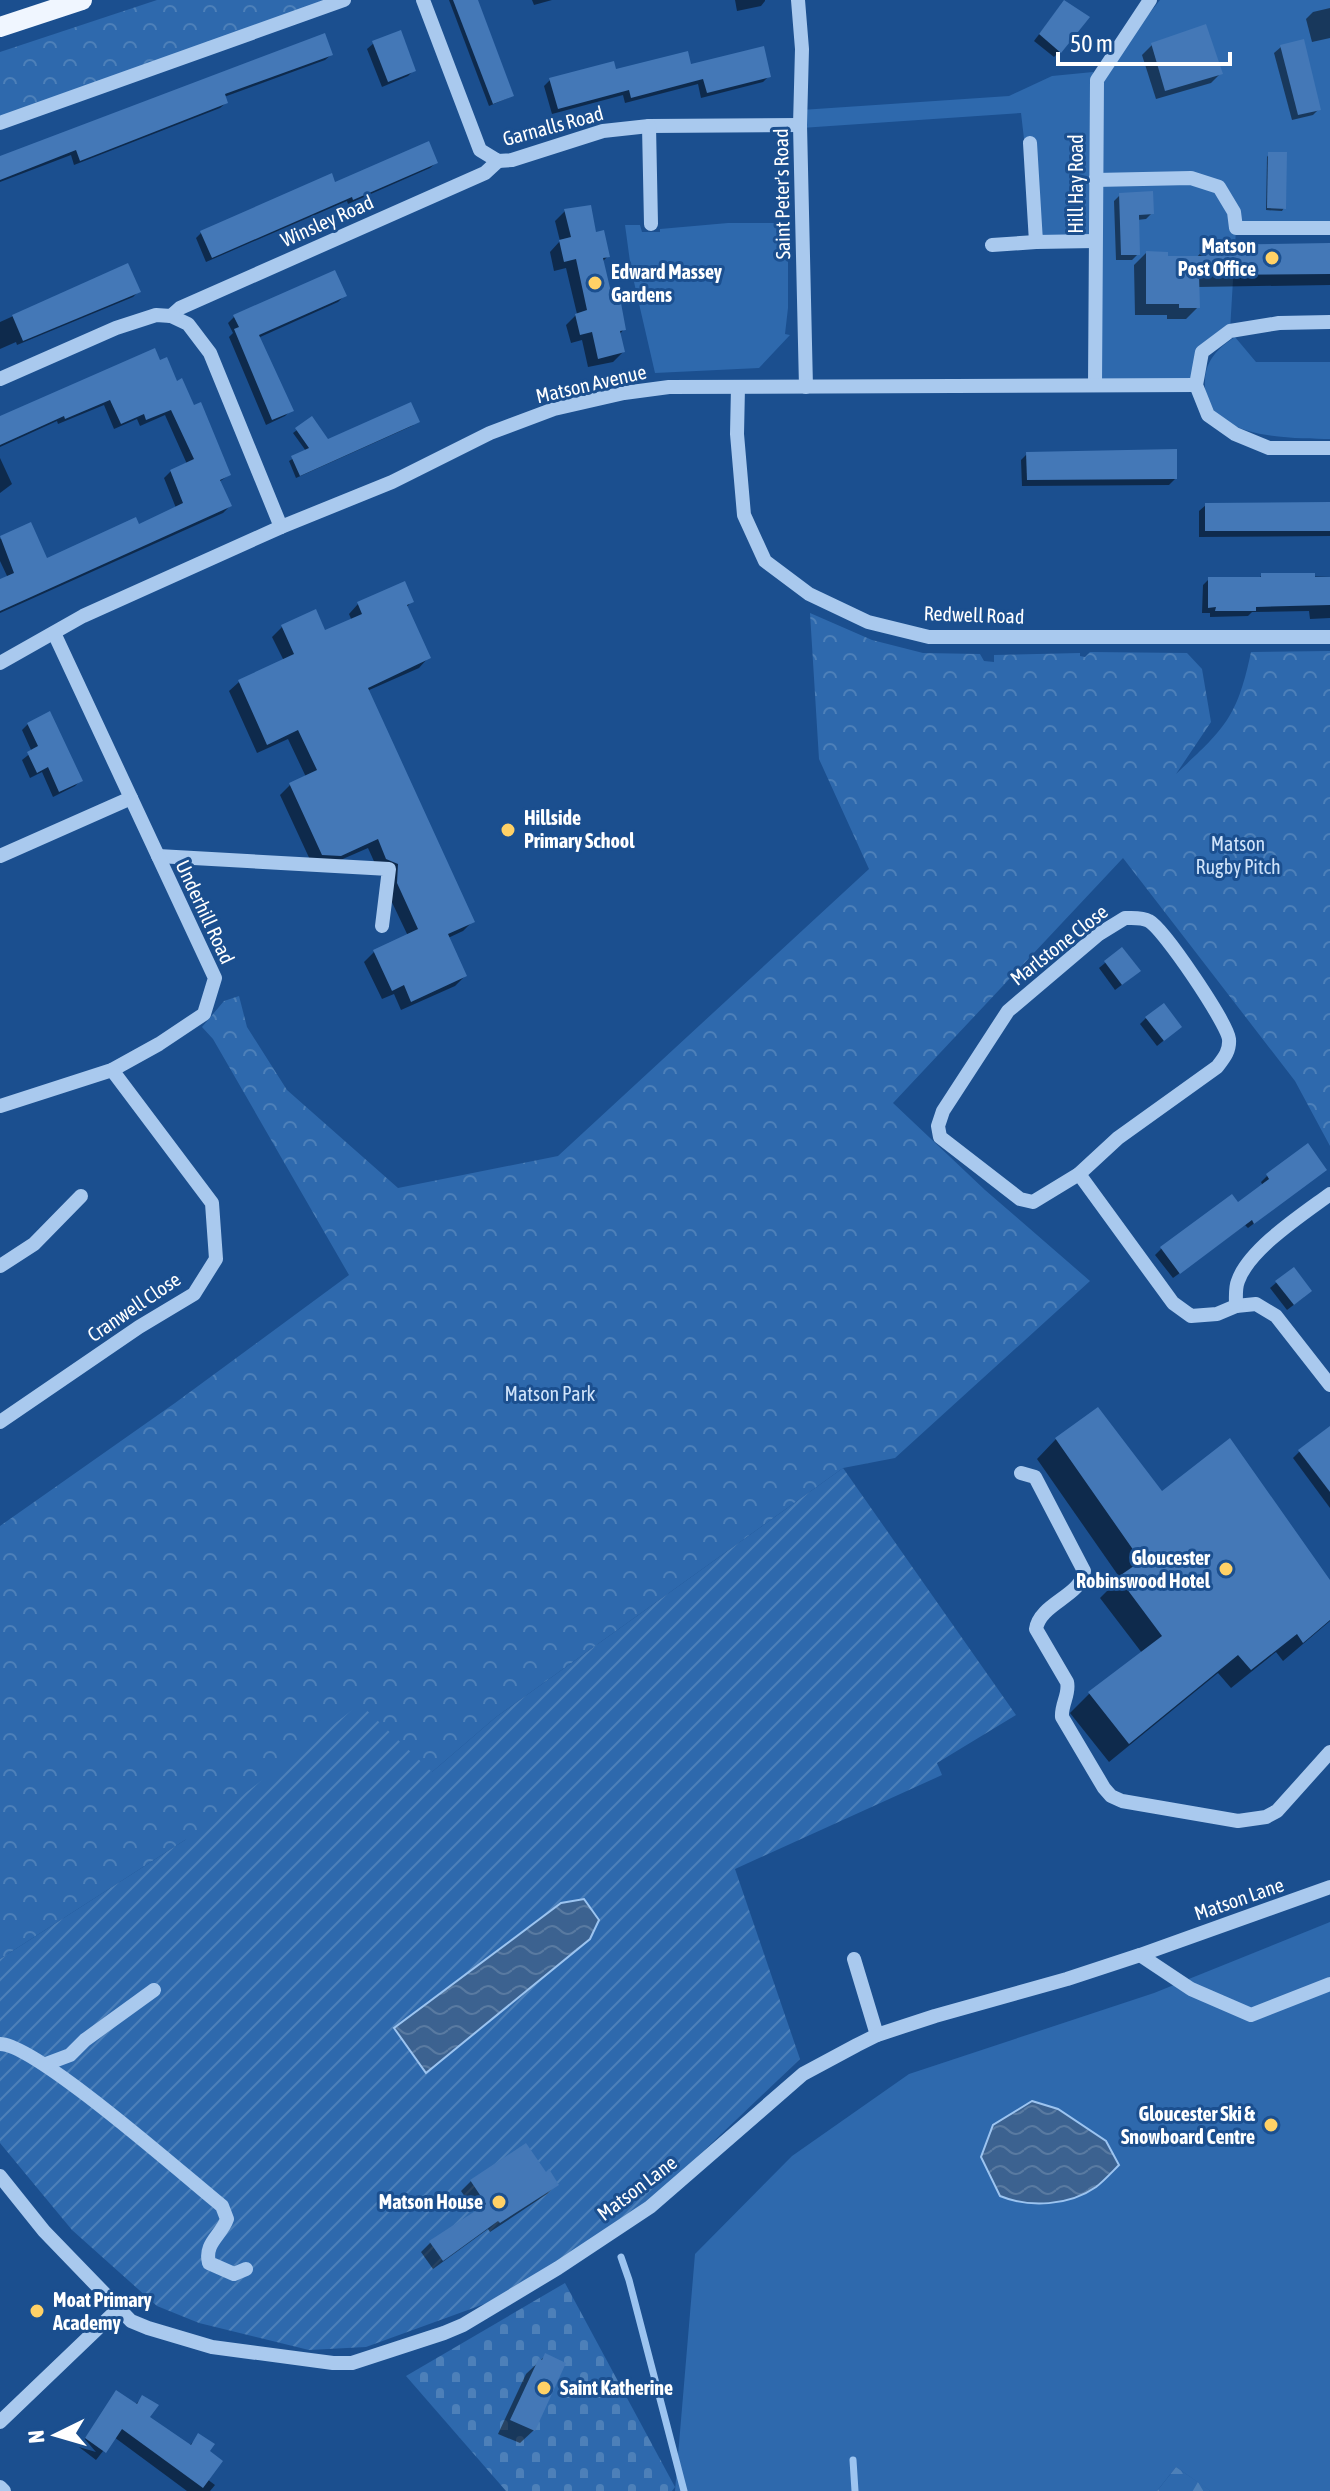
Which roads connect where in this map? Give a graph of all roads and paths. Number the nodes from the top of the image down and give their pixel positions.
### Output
1 (82, 0) edge
2 (344, 0) edge
3 (423, 0) edge
4 (798, 0) edge
5 (1150, 0) edge
6 (0, 27) edge
7 (0, 123) edge
8 (800, 125) junction
9 (649, 126) junction
10 (1030, 143) dead end
11 (498, 161) junction
12 (1095, 180) junction
13 (651, 224) dead end
14 (1330, 228) edge
15 (1095, 241) junction
16 (1036, 242) junction
17 (992, 245) dead end
18 (171, 316) junction
19 (1330, 322) edge
20 (0, 379) edge
21 (1095, 385) junction
22 (1196, 385) junction
23 (738, 387) junction
24 (806, 387) junction
25 (1330, 448) edge
26 (281, 527) junction
27 (54, 633) junction
28 (1330, 637) edge
29 (0, 663) edge
30 (131, 798) junction
31 (0, 856) edge
32 (158, 856) junction
33 (382, 926) dead end
34 (112, 1070) junction
35 (0, 1106) edge
36 (1079, 1174) junction
37 (1330, 1194) edge
38 (81, 1196) dead end
39 (0, 1266) edge
40 (1236, 1306) junction
41 (1330, 1385) edge
42 (0, 1422) edge
43 (1021, 1473) dead end
44 (1330, 1752) edge
45 (1330, 1887) edge
46 (1140, 1955) junction
47 (854, 1959) dead end
48 (1330, 1984) edge
49 (154, 1990) dead end
50 (877, 2035) junction
51 (0, 2044) edge
52 (46, 2064) junction
53 (0, 2176) edge
54 (246, 2269) dead end
55 (118, 2309) junction
56 (0, 2422) edge

1 - 6 main road
2 - 7 street
3 - 11 street, Garnalls Road
4 - 8 street, Saint Peter's Road
5 - 12 street, Hill Hay Road
8 - 9 street, Garnalls Road
8 - 24 street, Saint Peter's Road
9 - 11 street, Garnalls Road
9 - 13 street
10 - 16 street
11 - 18 street, Winsley Road
12 - 14 street
12 - 15 street, Hill Hay Road
15 - 16 street
15 - 21 street, Hill Hay Road
16 - 17 street
18 - 20 street, Winsley Road
18 - 26 street
19 - 22 street
21 - 22 street, Matson Avenue
21 - 24 street, Matson Avenue
22 - 25 street
23 - 24 street, Matson Avenue
23 - 26 street, Matson Avenue
23 - 28 street, Redwell Road
26 - 27 street, Matson Avenue
27 - 29 street, Matson Avenue
27 - 30 street, Underhill Road
30 - 31 street
30 - 32 street, Underhill Road
32 - 33 street
32 - 34 street, Underhill Road
34 - 35 street, Underhill Road
34 - 42 street, Cranwell Close
36 - 36 street, Marlstone Close
36 - 40 street
37 - 40 street
38 - 39 street
40 - 41 street
43 - 44 street
45 - 46 street, Matson Lane
46 - 48 street
46 - 50 street, Matson Lane
47 - 50 street
49 - 52 street
50 - 55 street, Matson Lane
51 - 52 street
52 - 54 street
53 - 55 street, Matson Lane
55 - 56 street

